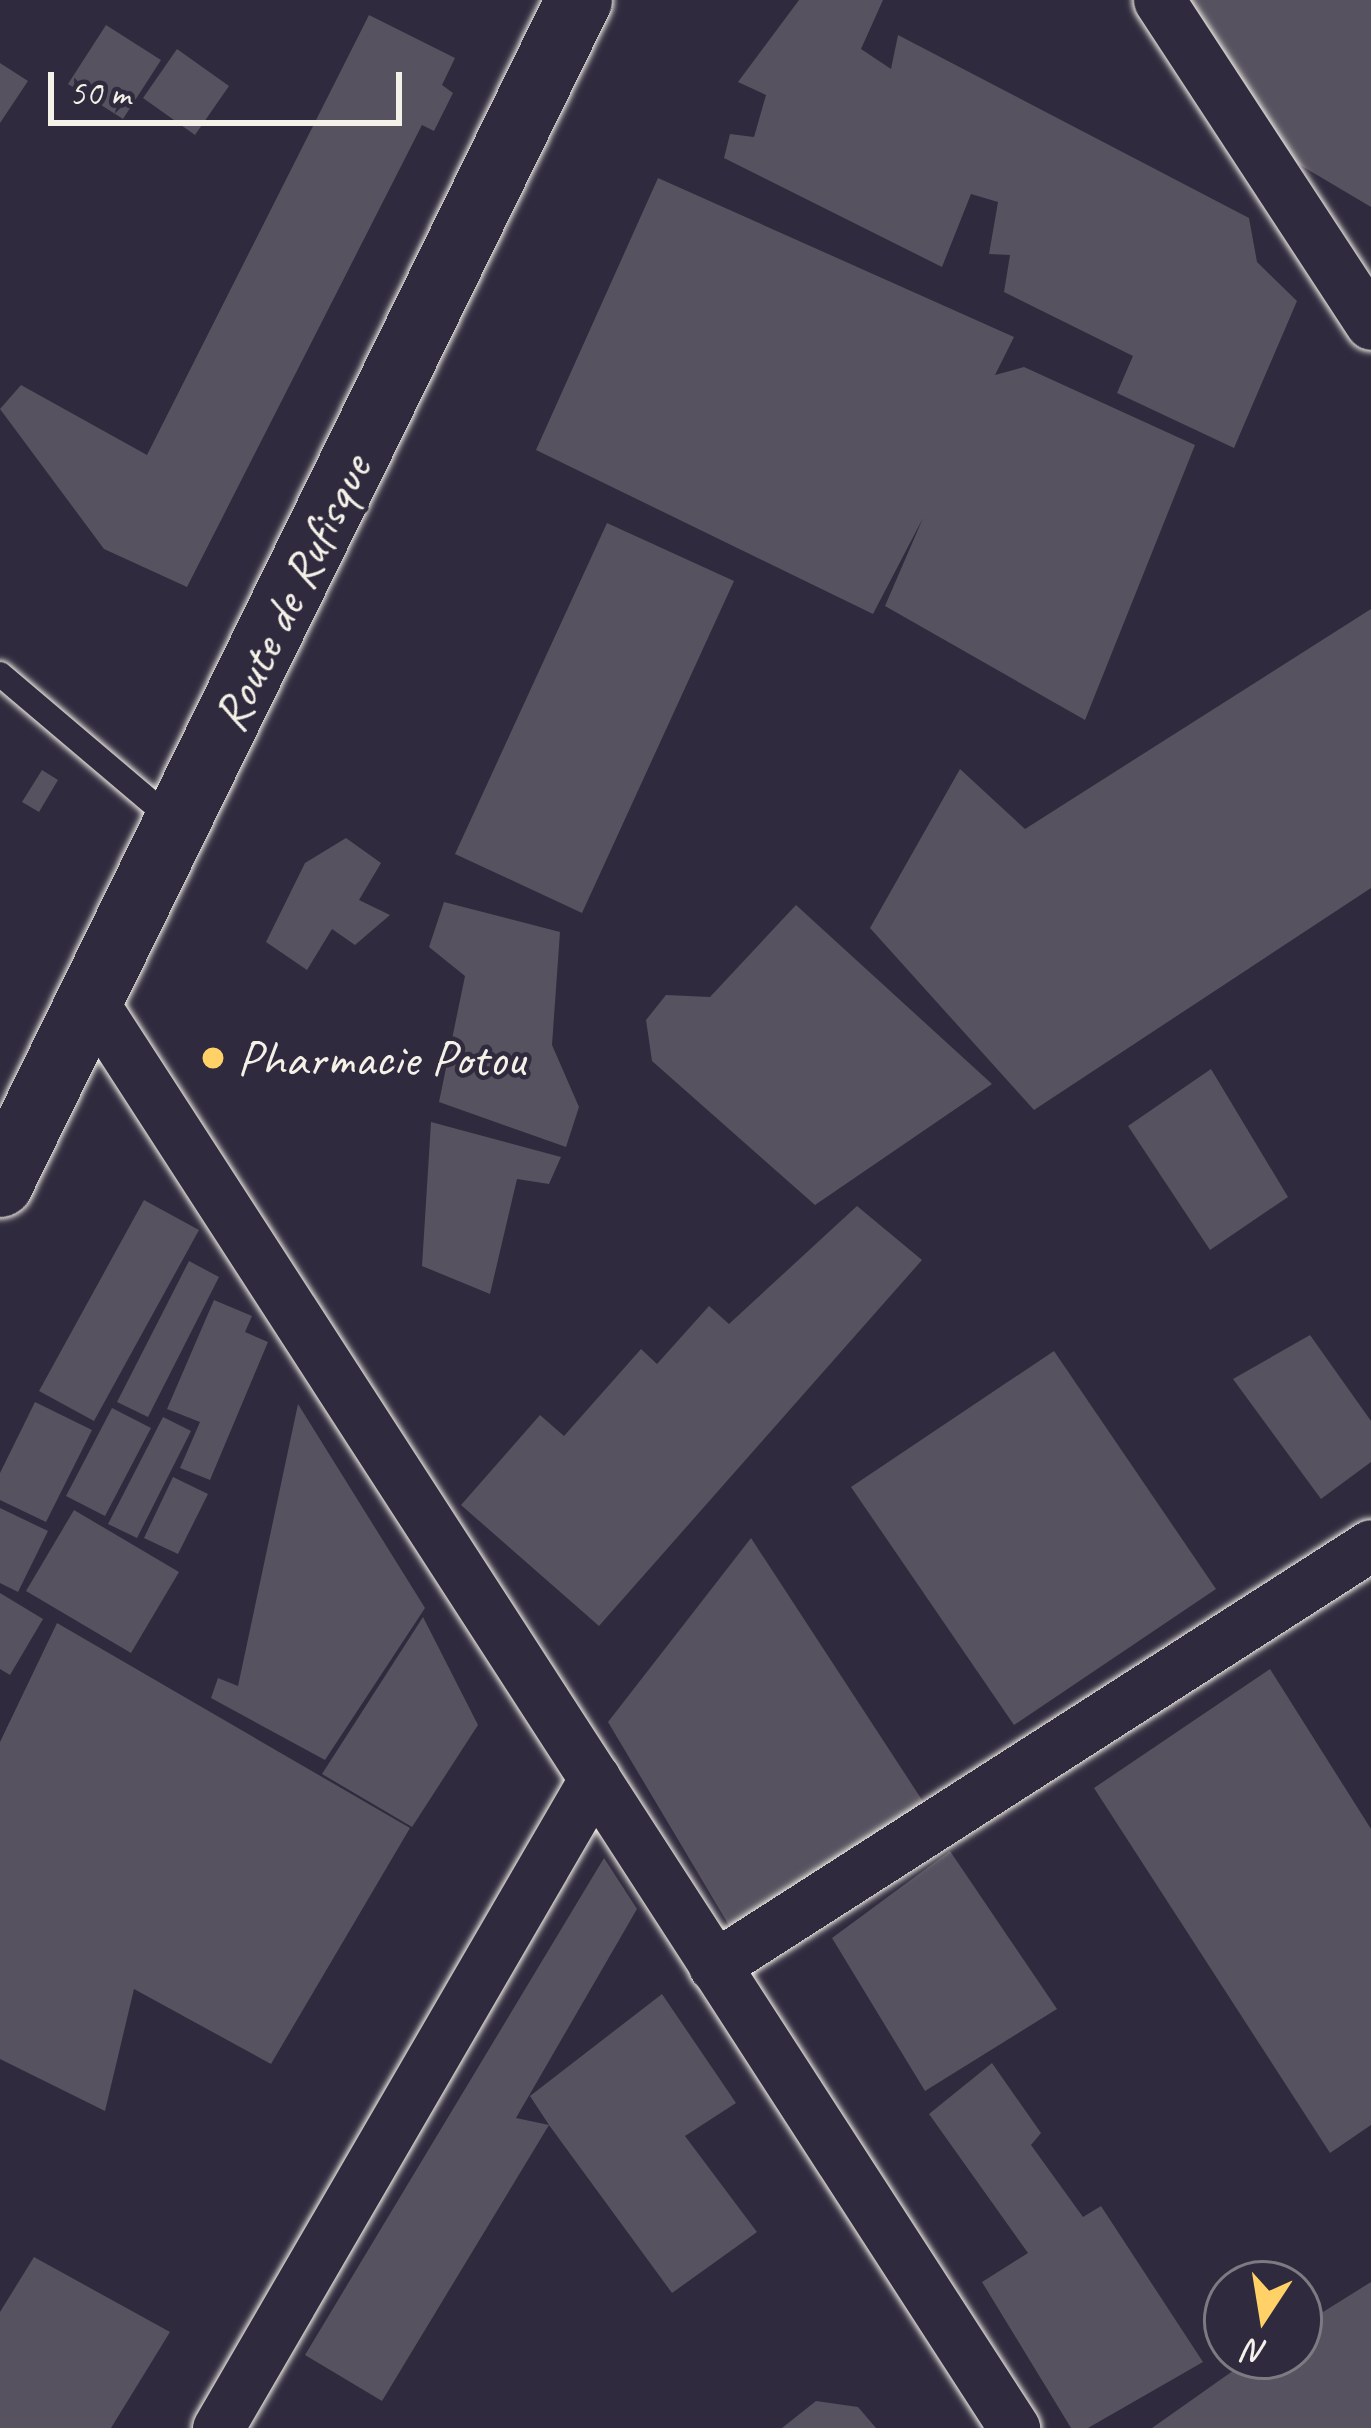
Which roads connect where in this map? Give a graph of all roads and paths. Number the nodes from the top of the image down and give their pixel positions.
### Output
1 (579, 0) edge
2 (1159, 0) edge
3 (1371, 324) edge
4 (0, 674) edge
5 (178, 826) junction
6 (93, 1003) junction
7 (0, 1184) edge
8 (1371, 1545) edge
9 (595, 1778) junction
10 (714, 1966) junction
11 (218, 2428) edge
12 (1015, 2428) edge

1 - 5 main road, Route de Rufisque
2 - 3 street
4 - 5 lane
5 - 6 main road, Route de Rufisque
6 - 7 main road, Route de Rufisque
6 - 9 street
8 - 10 street
9 - 10 street
9 - 11 street
10 - 12 street

